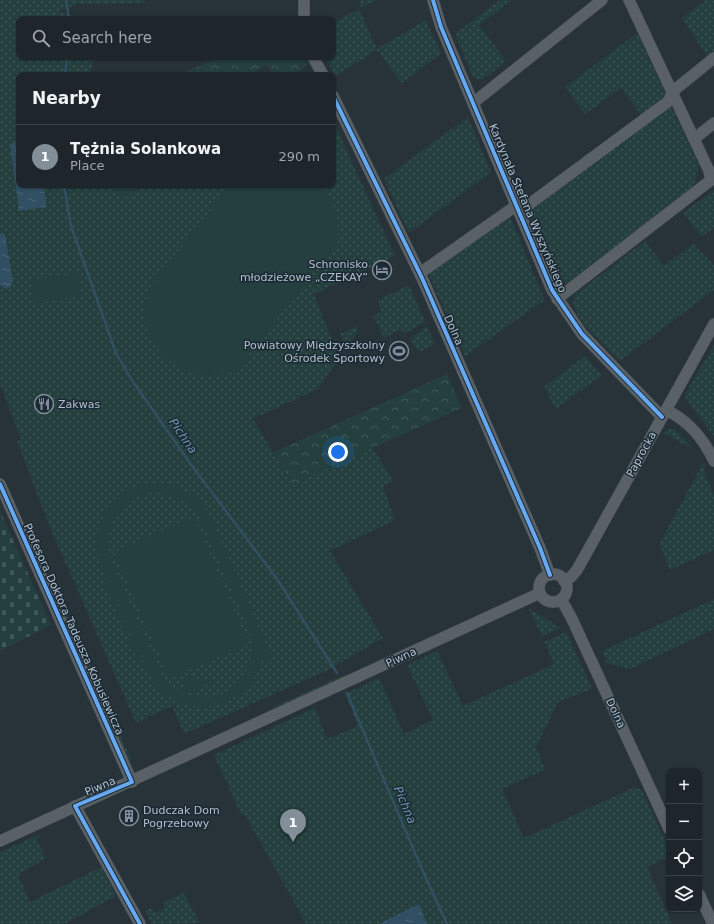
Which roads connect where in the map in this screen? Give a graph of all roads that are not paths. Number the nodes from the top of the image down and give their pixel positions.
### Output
1 (304, 0) edge
2 (433, 0) edge
3 (602, 0) edge
4 (629, 0) edge
5 (304, 16) edge
6 (714, 58) edge
7 (316, 60) edge
8 (322, 72) edge
9 (672, 92) junction
10 (336, 102) edge
11 (473, 103) junction
12 (714, 123) edge
13 (694, 138) junction
14 (518, 208) junction
15 (420, 273) junction
16 (557, 299) junction
17 (714, 324) edge
18 (664, 413) junction
19 (714, 461) edge
20 (0, 484) edge
21 (550, 575) junction
22 (564, 581) junction
23 (540, 593) junction
24 (561, 599) junction
25 (132, 782) junction
26 (75, 806) junction
27 (666, 823) edge
28 (0, 841) edge
29 (702, 900) edge
30 (140, 924) edge
31 (713, 924) edge

1 - 5 street
2 - 11 street, Kardynała Stefana Wyszyńskiego
3 - 11 street
4 - 9 street
6 - 9 street, Kardynała Stefana Wyszyńskiego
7 - 8 street
9 - 13 street
9 - 14 street, Kardynała Stefana Wyszyńskiego
10 - 15 street, Dolna
11 - 14 street, Kardynała Stefana Wyszyńskiego
12 - 13 street
13 - 16 street
14 - 15 street
14 - 16 street, Kardynała Stefana Wyszyńskiego
15 - 21 street, Dolna
16 - 18 street, Kardynała Stefana Wyszyńskiego
17 - 18 street, Paprocka
18 - 19 street, Kardynała Stefana Wyszyńskiego
18 - 22 street, Paprocka
20 - 25 street, Profesora Doktora Tadeusza Kobusiewicza
21 - 22 street
21 - 23 street
22 - 24 street
23 - 24 street
23 - 25 street, Piwna
24 - 27 street, Dolna
25 - 26 street, Piwna
26 - 28 street, Piwna
26 - 30 street
29 - 31 street

